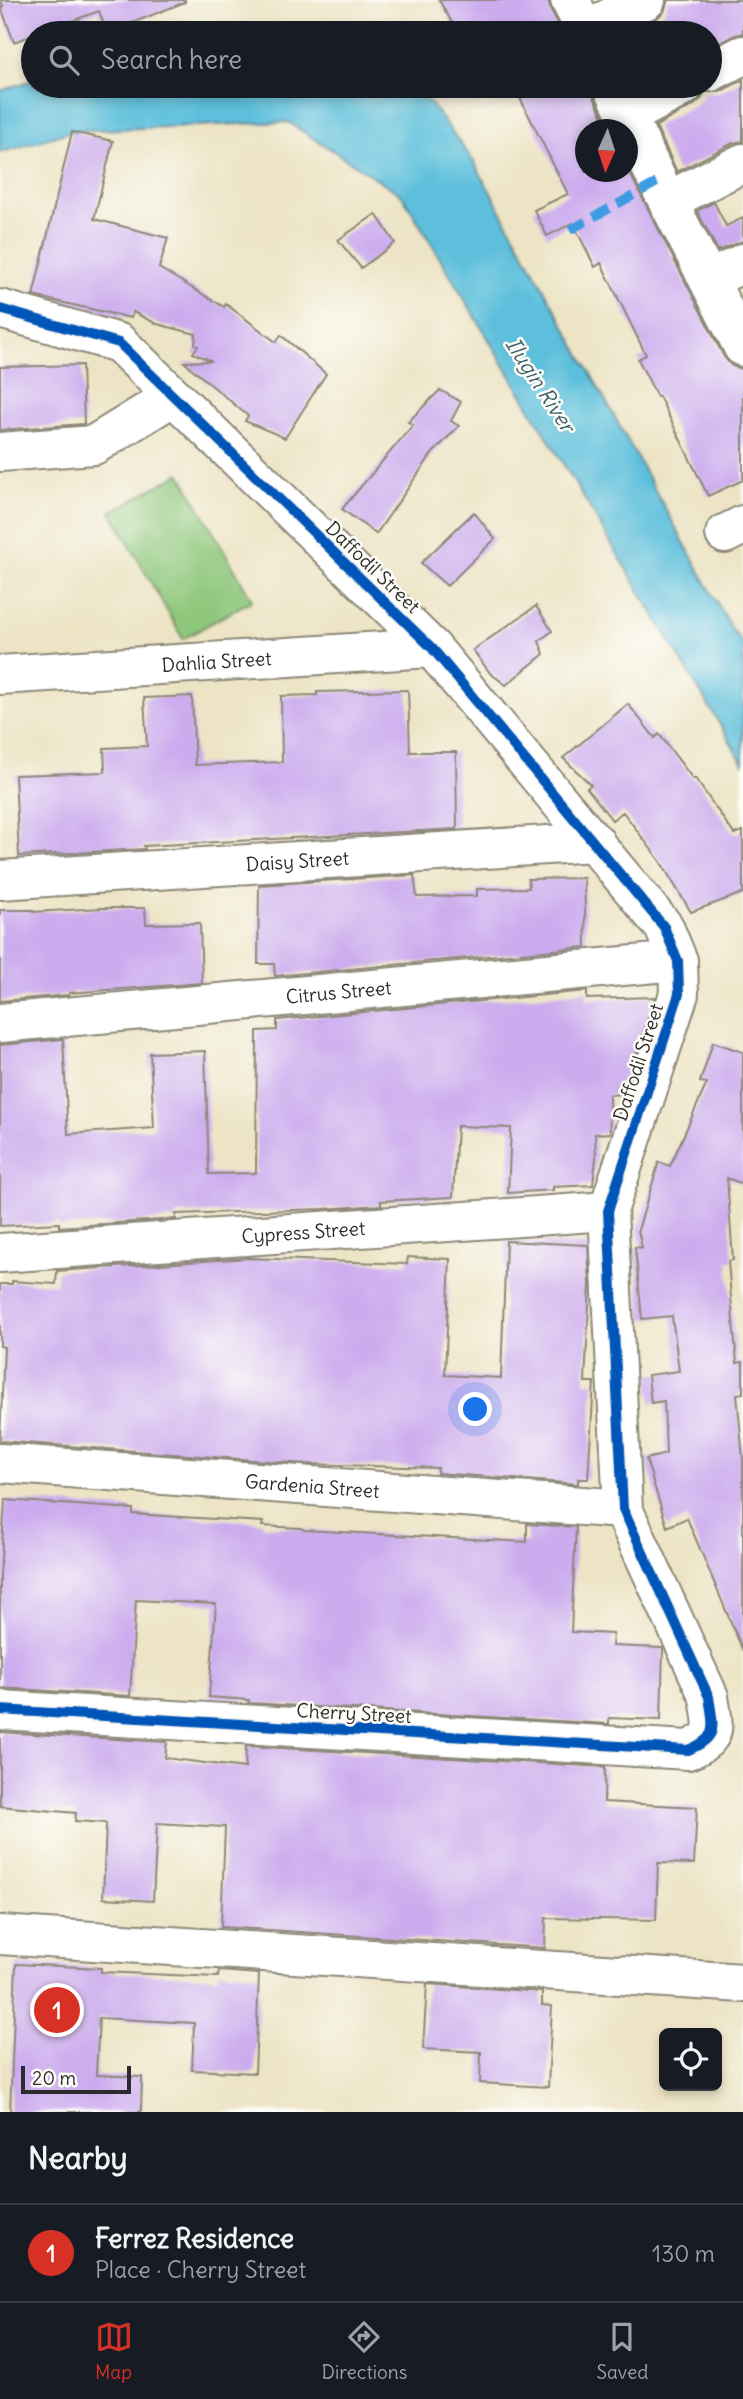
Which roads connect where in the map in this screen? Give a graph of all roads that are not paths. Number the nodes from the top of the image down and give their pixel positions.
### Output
1 (646, 0) edge
2 (581, 21) edge
3 (743, 55) edge
4 (722, 66) edge
5 (620, 101) edge
6 (743, 163) edge
7 (668, 201) junction
8 (743, 263) edge
9 (709, 280) junction
10 (0, 309) edge
11 (743, 347) edge
12 (172, 397) junction
13 (0, 452) edge
14 (432, 648) junction
15 (0, 675) edge
16 (595, 842) junction
17 (0, 880) edge
18 (678, 961) junction
19 (0, 1023) edge
20 (608, 1211) junction
21 (0, 1253) edge
22 (0, 1463) edge
23 (623, 1509) junction
24 (0, 1710) edge
25 (704, 1743) joint
26 (0, 1935) edge
27 (743, 1983) edge

1 - 2 street
3 - 4 street
5 - 7 street
6 - 7 street
7 - 9 street
8 - 9 street
9 - 11 street
10 - 12 street, Daffodil Street
12 - 13 street
12 - 14 street, Daffodil Street
14 - 15 street, Dahlia Street
14 - 16 street, Daffodil Street
16 - 17 street, Daisy Street
16 - 18 street, Daffodil Street
18 - 19 street, Citrus Street
18 - 20 street, Daffodil Street
20 - 21 street, Cypress Street
20 - 23 street, Daffodil Street
22 - 23 street, Gardenia Street
23 - 25 street, Daffodil Street
24 - 25 street, Cherry Street
26 - 27 street

